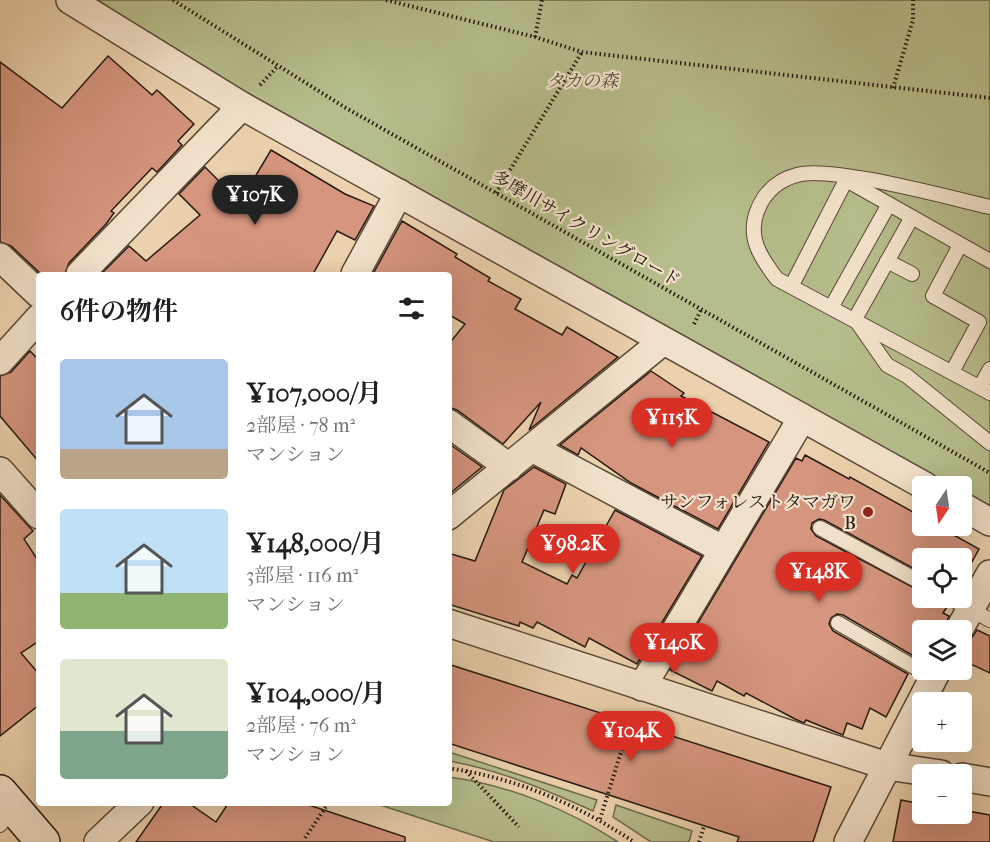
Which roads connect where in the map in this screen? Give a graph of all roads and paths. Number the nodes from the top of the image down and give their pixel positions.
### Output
1 (70, 0) edge
2 (173, 0) edge
3 (386, 0) edge
4 (542, 0) edge
5 (913, 0) edge
6 (536, 37) junction
7 (582, 52) junction
8 (893, 88) junction
9 (990, 98) edge
10 (242, 106) junction
11 (842, 177) junction
12 (399, 194) junction
13 (496, 194) junction
14 (889, 204) junction
15 (990, 207) edge
16 (912, 217) junction
17 (960, 244) junction
18 (0, 257) edge
19 (887, 261) junction
20 (990, 261) edge
21 (82, 272) edge
22 (356, 272) edge
23 (912, 274) dead end
24 (792, 285) junction
25 (36, 291) edge
26 (832, 306) junction
27 (855, 319) junction
28 (36, 321) edge
29 (662, 342) junction
30 (0, 361) edge
31 (990, 369) edge
32 (952, 372) junction
33 (985, 390) edge
34 (802, 418) junction
35 (452, 426) edge
36 (990, 443) edge
37 (532, 448) junction
38 (509, 467) junction
39 (0, 471) edge
40 (990, 473) edge
41 (912, 479) edge
42 (36, 512) edge
43 (972, 512) edge
44 (452, 513) edge
45 (990, 522) edge
46 (820, 528) dead end
47 (722, 549) junction
48 (990, 574) edge
49 (912, 578) edge
50 (967, 614) edge
51 (838, 623) dead end
52 (452, 624) edge
53 (912, 661) edge
54 (931, 680) edge
55 (642, 687) junction
56 (886, 766) junction
57 (452, 769) edge
58 (912, 770) edge
59 (465, 771) junction
60 (972, 779) edge
61 (990, 782) edge
62 (136, 806) edge
63 (326, 806) edge
64 (4, 808) edge
65 (600, 819) junction
66 (704, 826) dead end
67 (519, 827) dead end
68 (305, 838) dead end
69 (43, 842) edge
70 (98, 842) edge
71 (634, 842) edge
72 (699, 842) edge
73 (848, 842) edge

1 - 10 street
2 - 13 path, 多摩川サイクリングロード
3 - 6 path
4 - 6 path
5 - 8 path
6 - 7 path
7 - 8 path
7 - 13 path
8 - 9 path
10 - 12 street
10 - 21 street
11 - 14 lane
11 - 15 lane
11 - 24 lane
11 - 24 lane
12 - 22 street
12 - 29 street
13 - 40 path, 多摩川サイクリングロード
14 - 16 lane
14 - 26 lane
16 - 17 lane
16 - 19 lane
17 - 20 lane
17 - 32 lane
18 - 25 street
19 - 23 lane
19 - 27 lane
24 - 26 lane
26 - 27 lane
27 - 32 lane
27 - 36 lane
28 - 30 street
29 - 34 street
29 - 37 street
31 - 33 lane
32 - 33 lane
34 - 41 street
34 - 47 street
35 - 38 street
37 - 38 street
37 - 47 street
38 - 44 street
39 - 42 street
43 - 45 street
46 - 49 lane
47 - 55 street
48 - 50 street
51 - 53 lane
52 - 55 street
54 - 56 street
55 - 56 street
55 - 65 path
56 - 58 street
56 - 73 street
57 - 59 path
59 - 65 path
59 - 67 path
60 - 61 street
62 - 70 street
63 - 68 path
64 - 69 street
65 - 71 path
66 - 72 path

